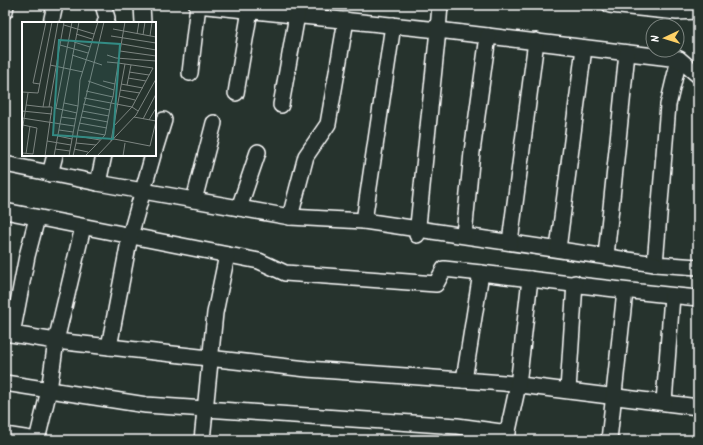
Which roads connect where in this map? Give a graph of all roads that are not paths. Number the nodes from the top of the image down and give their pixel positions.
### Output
1 (6, 5) edge
2 (55, 5) edge
3 (103, 5) edge
4 (142, 5) edge
5 (197, 5) edge
6 (440, 5) edge
7 (614, 5) edge
8 (250, 10) junction
9 (5, 11) edge
10 (698, 12) edge
11 (297, 15) junction
12 (346, 20) junction
13 (51, 22) edge
14 (105, 22) edge
15 (143, 22) edge
16 (393, 25) junction
17 (438, 30) junction
18 (488, 36) junction
19 (536, 42) junction
20 (584, 48) junction
21 (627, 53) junction
22 (679, 59) junction
23 (190, 73) dead end
24 (698, 75) edge
25 (236, 93) dead end
26 (281, 105) dead end
27 (164, 120) dead end
28 (214, 123) dead end
29 (156, 146) edge
30 (258, 152) dead end
31 (55, 156) edge
32 (104, 156) edge
33 (153, 156) edge
34 (5, 164) edge
35 (50, 174) junction
36 (98, 183) junction
37 (141, 191) junction
38 (194, 200) junction
39 (239, 208) junction
40 (5, 211) edge
41 (290, 217) junction
42 (37, 218) junction
43 (364, 221) junction
44 (83, 227) junction
45 (417, 232) junction
46 (464, 235) junction
47 (130, 236) junction
48 (510, 242) junction
49 (558, 249) junction
50 (227, 255) junction
51 (606, 256) junction
52 (655, 264) junction
53 (698, 267) edge
54 (481, 273) junction
55 (530, 279) junction
56 (574, 283) junction
57 (625, 291) junction
58 (672, 296) junction
59 (698, 298) edge
60 (8, 334) edge
61 (56, 341) junction
62 (109, 347) junction
63 (209, 358) junction
64 (464, 380) junction
65 (5, 383) edge
66 (518, 385) junction
67 (49, 390) junction
68 (568, 390) junction
69 (613, 396) junction
70 (664, 402) junction
71 (698, 407) edge
72 (205, 409) junction
73 (5, 436) edge
74 (507, 436) edge
75 (37, 440) edge
76 (202, 440) edge
77 (609, 440) edge

1 - 9 street
2 - 13 street
3 - 14 street
4 - 15 street
5 - 8 street
5 - 23 street
6 - 17 street
7 - 10 street
8 - 11 street
8 - 25 street
11 - 12 street
11 - 26 street
12 - 16 street
12 - 41 street
16 - 17 street
16 - 43 street
17 - 18 street
17 - 45 street
18 - 19 street
18 - 46 street
19 - 20 street
19 - 48 street
20 - 21 street
20 - 49 street
21 - 22 street
21 - 51 street
22 - 24 street
22 - 52 street
27 - 29 street
28 - 38 street
30 - 39 street
31 - 35 street
32 - 36 street
33 - 37 street
34 - 35 street
35 - 36 street
36 - 37 street
37 - 38 street
37 - 47 street
38 - 39 street
39 - 41 street
40 - 42 street
41 - 43 street
42 - 44 street
42 - 60 street
43 - 45 street
44 - 47 street
44 - 61 street
45 - 46 street
46 - 48 street
47 - 50 street
47 - 62 street
48 - 49 street
49 - 51 street
50 - 54 street
50 - 63 street
51 - 52 street
52 - 53 street
54 - 55 street
54 - 64 street
55 - 56 street
55 - 66 street
56 - 57 street
56 - 68 street
57 - 58 street
57 - 69 street
58 - 59 street
58 - 70 street
60 - 61 street
61 - 62 street
61 - 67 street
62 - 63 street
63 - 64 street
63 - 72 street
64 - 66 street
65 - 67 street
66 - 68 street
66 - 74 street
67 - 72 street
67 - 75 street
68 - 69 street
69 - 70 street
69 - 77 street
70 - 71 street
72 - 74 street
72 - 76 street
73 - 75 street

